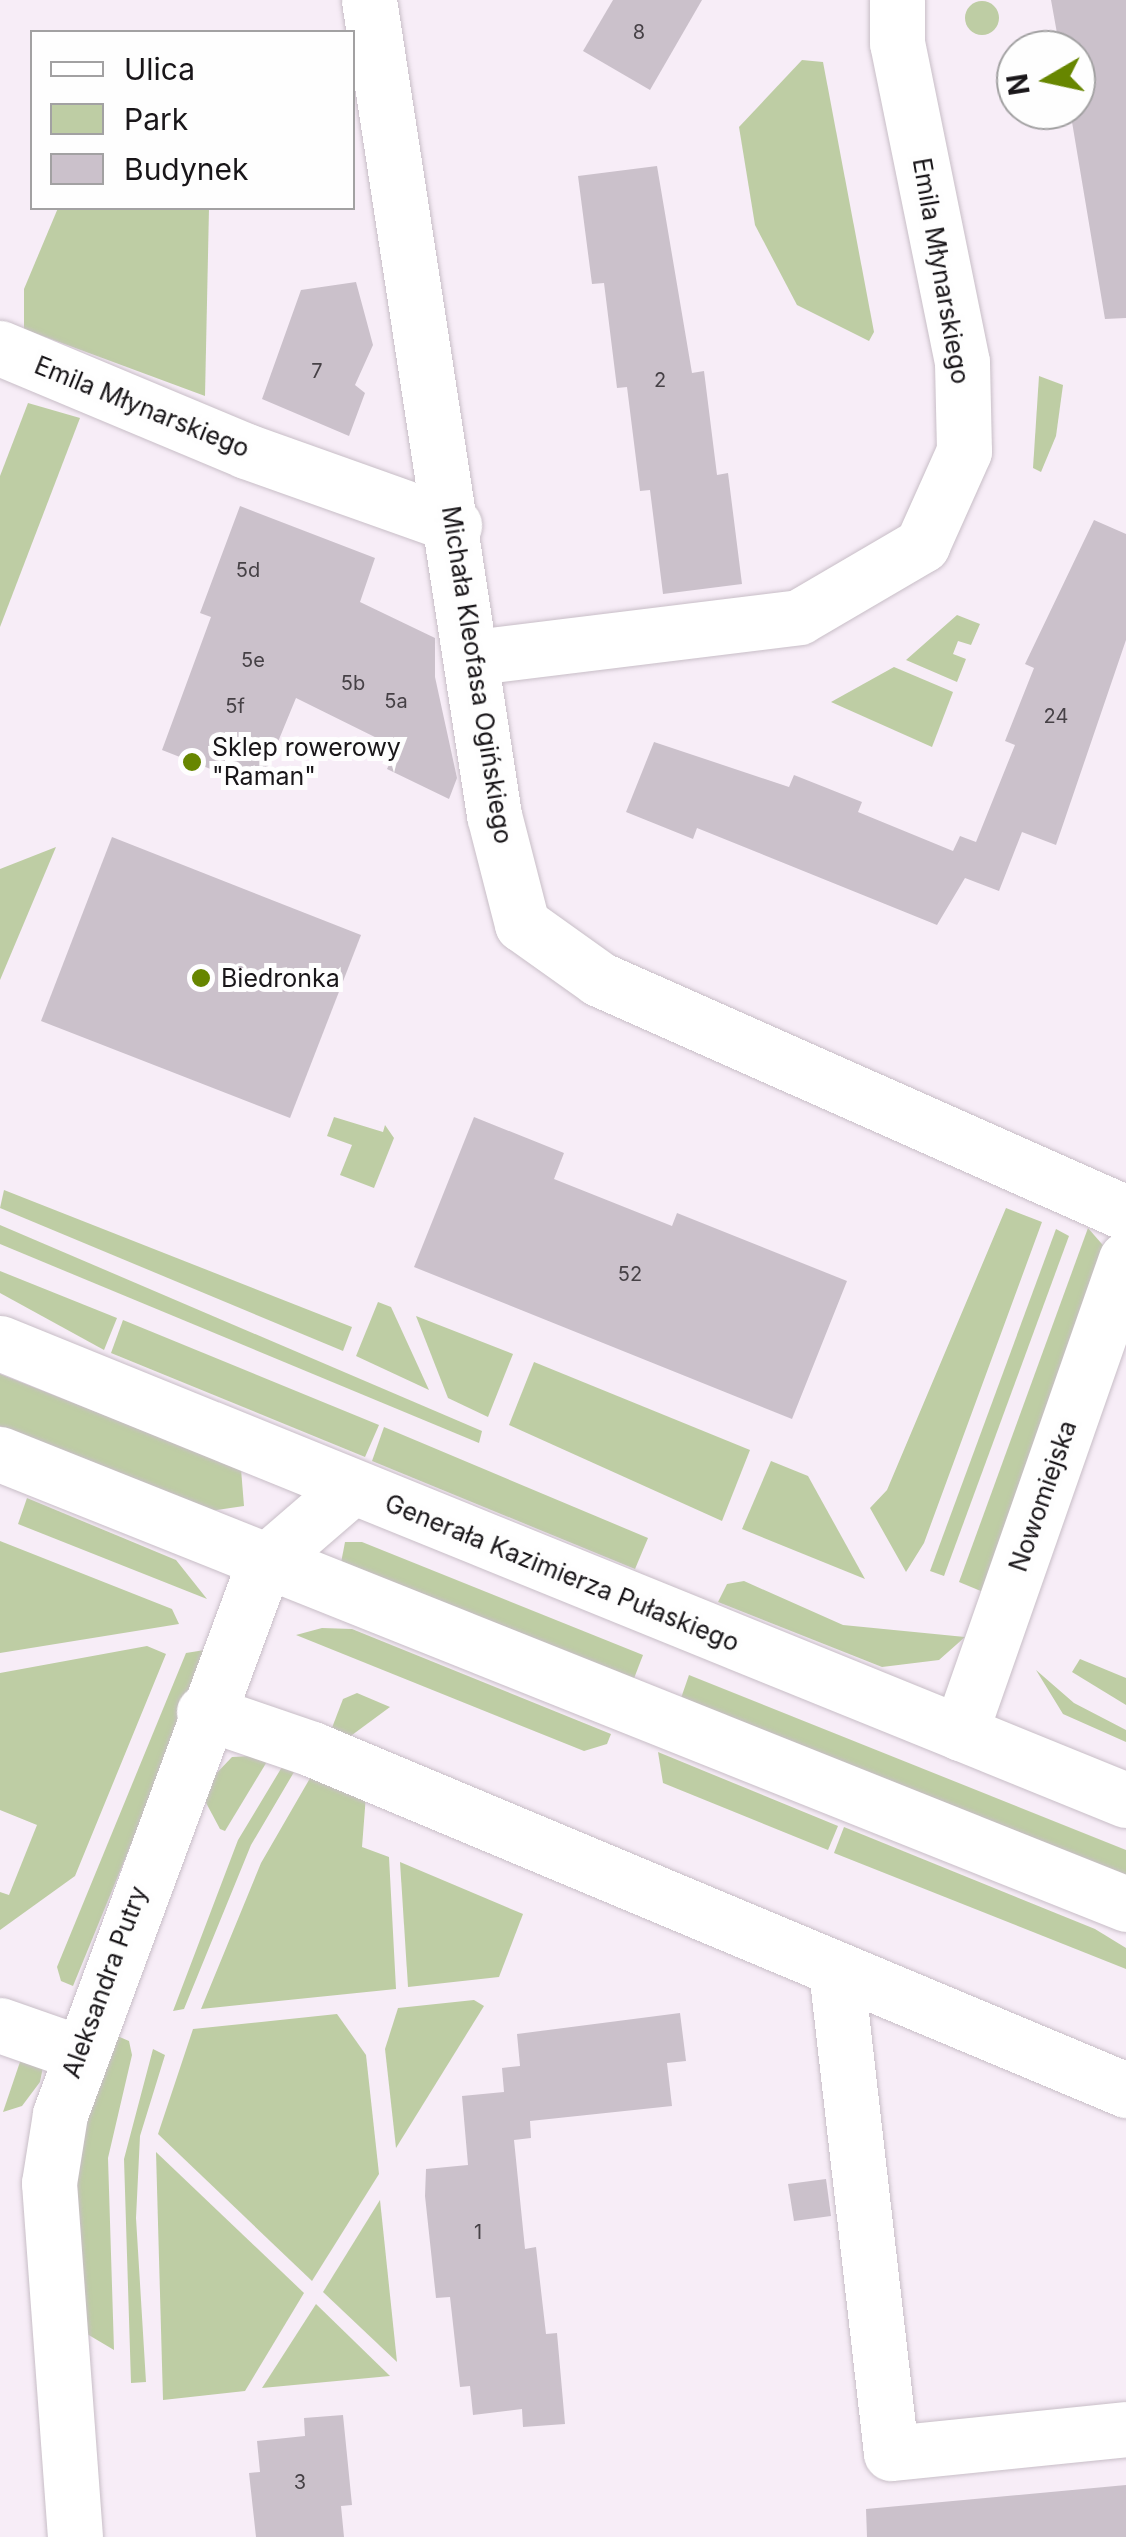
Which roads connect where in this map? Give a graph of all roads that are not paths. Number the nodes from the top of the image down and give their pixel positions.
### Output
1 (368, 0) edge
2 (897, 0) edge
3 (0, 348) edge
4 (454, 524) junction
5 (474, 657) junction
6 (1126, 1214) edge
7 (1126, 1259) edge
8 (0, 1343) edge
9 (0, 1454) edge
10 (352, 1486) junction
11 (264, 1562) junction
12 (204, 1712) junction
13 (960, 1733) junction
14 (1126, 1800) edge
15 (1126, 1904) edge
16 (836, 1970) junction
17 (0, 2025) edge
18 (77, 2052) junction
19 (1126, 2090) edge
20 (1126, 2429) edge
21 (75, 2537) edge

1 - 4 street, Michała Kleofasa Ogińskiego
2 - 5 street, Emila Młynarskiego
3 - 4 street, Emila Młynarskiego
4 - 5 street, Michała Kleofasa Ogińskiego
5 - 6 street, Michała Kleofasa Ogińskiego
7 - 13 street, Nowomiejska
8 - 10 street, Generała Kazimierza Pułaskiego
9 - 11 street
10 - 11 street, Aleksandra Putry
10 - 13 street, Generała Kazimierza Pułaskiego
11 - 12 street, Aleksandra Putry
11 - 15 street
12 - 16 street
12 - 18 street, Aleksandra Putry
13 - 14 street, Generała Kazimierza Pułaskiego
16 - 19 street
16 - 20 street
17 - 18 street
18 - 21 street, Aleksandra Putry

